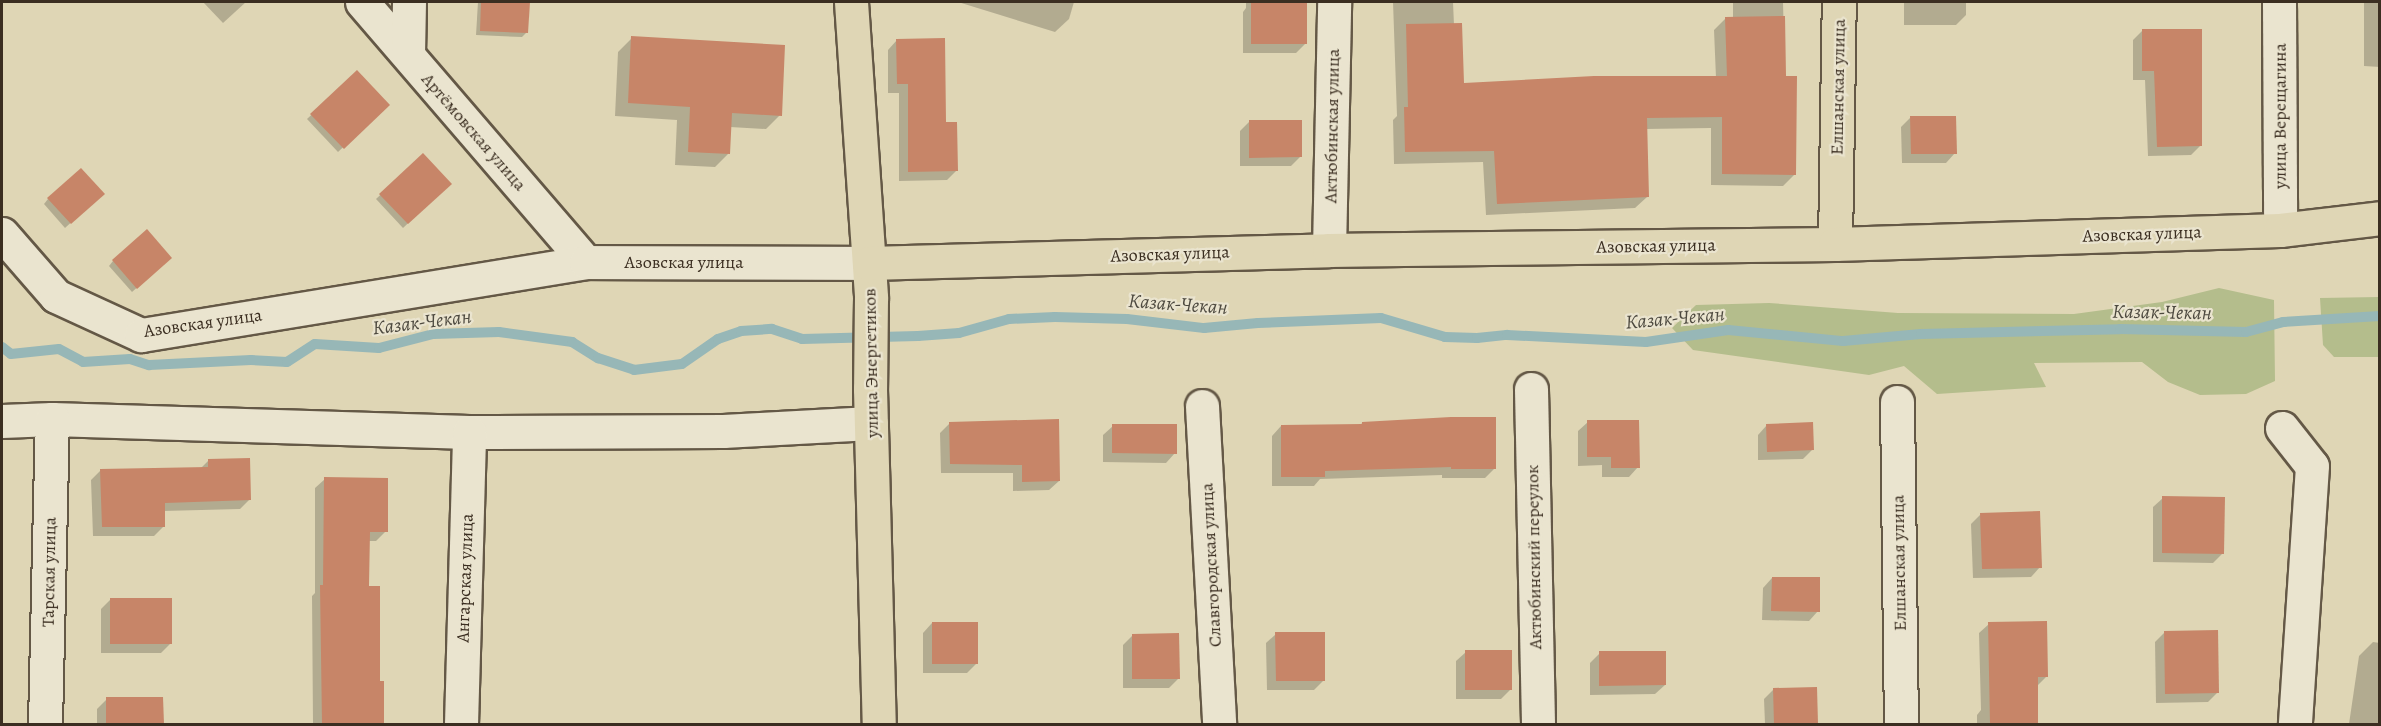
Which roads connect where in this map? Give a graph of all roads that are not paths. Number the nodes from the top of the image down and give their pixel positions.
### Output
1 (362, 2) edge
2 (410, 2) edge
3 (851, 2) edge
4 (1334, 2) edge
5 (1839, 2) edge
6 (2279, 2) edge
7 (408, 54) junction
8 (2379, 218) edge
9 (2280, 230) junction
10 (2, 234) edge
11 (1835, 244) junction
12 (1329, 250) junction
13 (586, 262) junction
14 (869, 263) junction
15 (1531, 389) dead end
16 (1897, 402) dead end
17 (1202, 406) dead end
18 (52, 419) junction
19 (2, 421) edge
20 (871, 423) junction
21 (2283, 428) dead end
22 (469, 432) junction
23 (45, 724) edge
24 (461, 724) edge
25 (879, 724) edge
26 (1219, 724) edge
27 (1538, 724) edge
28 (1901, 724) edge
29 (2295, 724) edge

1 - 7 street, Артёмовская улица
2 - 7 street
3 - 14 main road, улица Энергетиков
4 - 12 street, Актюбинская улица
5 - 11 main road, Елшанская улица
6 - 9 street, улица Верещагина
7 - 13 street, Артёмовская улица
8 - 9 main road, Азовская улица
9 - 11 main road, Азовская улица
10 - 13 street, Азовская улица
11 - 12 main road, Азовская улица
12 - 14 main road, Азовская улица
13 - 14 street, Азовская улица
14 - 20 main road, улица Энергетиков
15 - 27 street, Актюбинский переулок
16 - 28 street, Елшанская улица
17 - 26 street, Славгородская улица
18 - 19 street
18 - 22 street
18 - 23 street, Тарская улица
20 - 22 street
20 - 25 main road, улица Энергетиков
21 - 29 street
22 - 24 street, Ангарская улица

